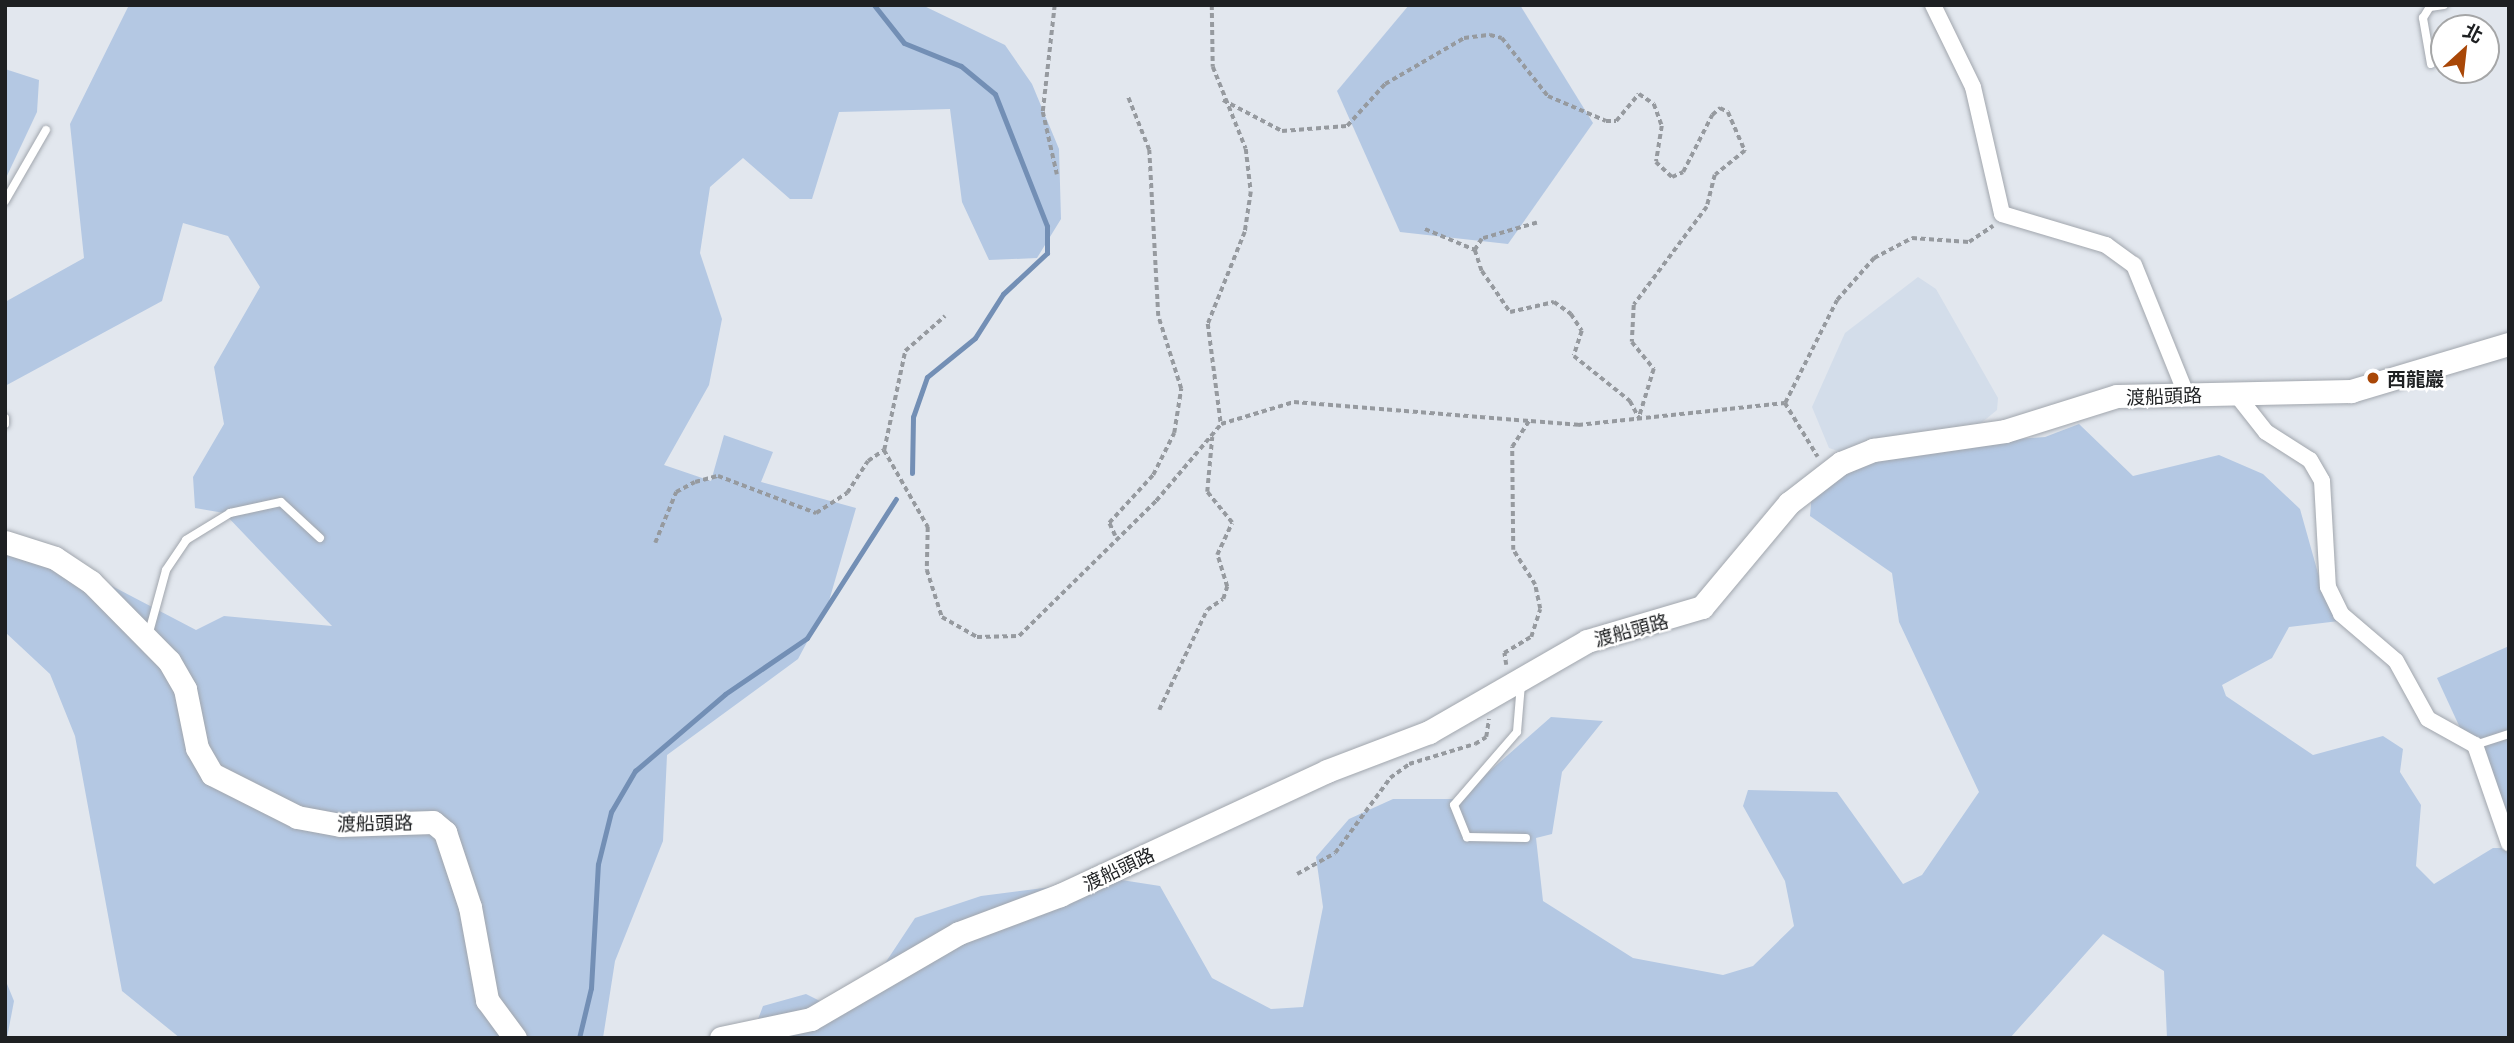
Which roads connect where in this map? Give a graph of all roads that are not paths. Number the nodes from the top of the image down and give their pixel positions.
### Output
1 (1933, 5) edge
2 (2444, 5) edge
3 (2430, 58) edge
4 (46, 130) dead end
5 (5, 201) edge
6 (2509, 344) edge
7 (2186, 394) junction
8 (2236, 394) junction
9 (5, 418) edge
10 (5, 424) edge
11 (320, 538) dead end
12 (5, 542) edge
13 (147, 639) junction
14 (1514, 685) junction
15 (2509, 734) edge
16 (2475, 745) junction
17 (1526, 838) dead end
18 (2509, 843) edge
19 (515, 1038) edge
20 (721, 1038) edge

1 - 7 street
2 - 3 lane
4 - 5 lane
6 - 8 street, 渡船頭路
7 - 8 street, 渡船頭路
7 - 14 street, 渡船頭路
8 - 16 street
9 - 10 lane
11 - 13 lane
12 - 13 street, 渡船頭路
13 - 19 street, 渡船頭路
14 - 17 lane
14 - 20 street, 渡船頭路
15 - 16 lane
16 - 18 street

